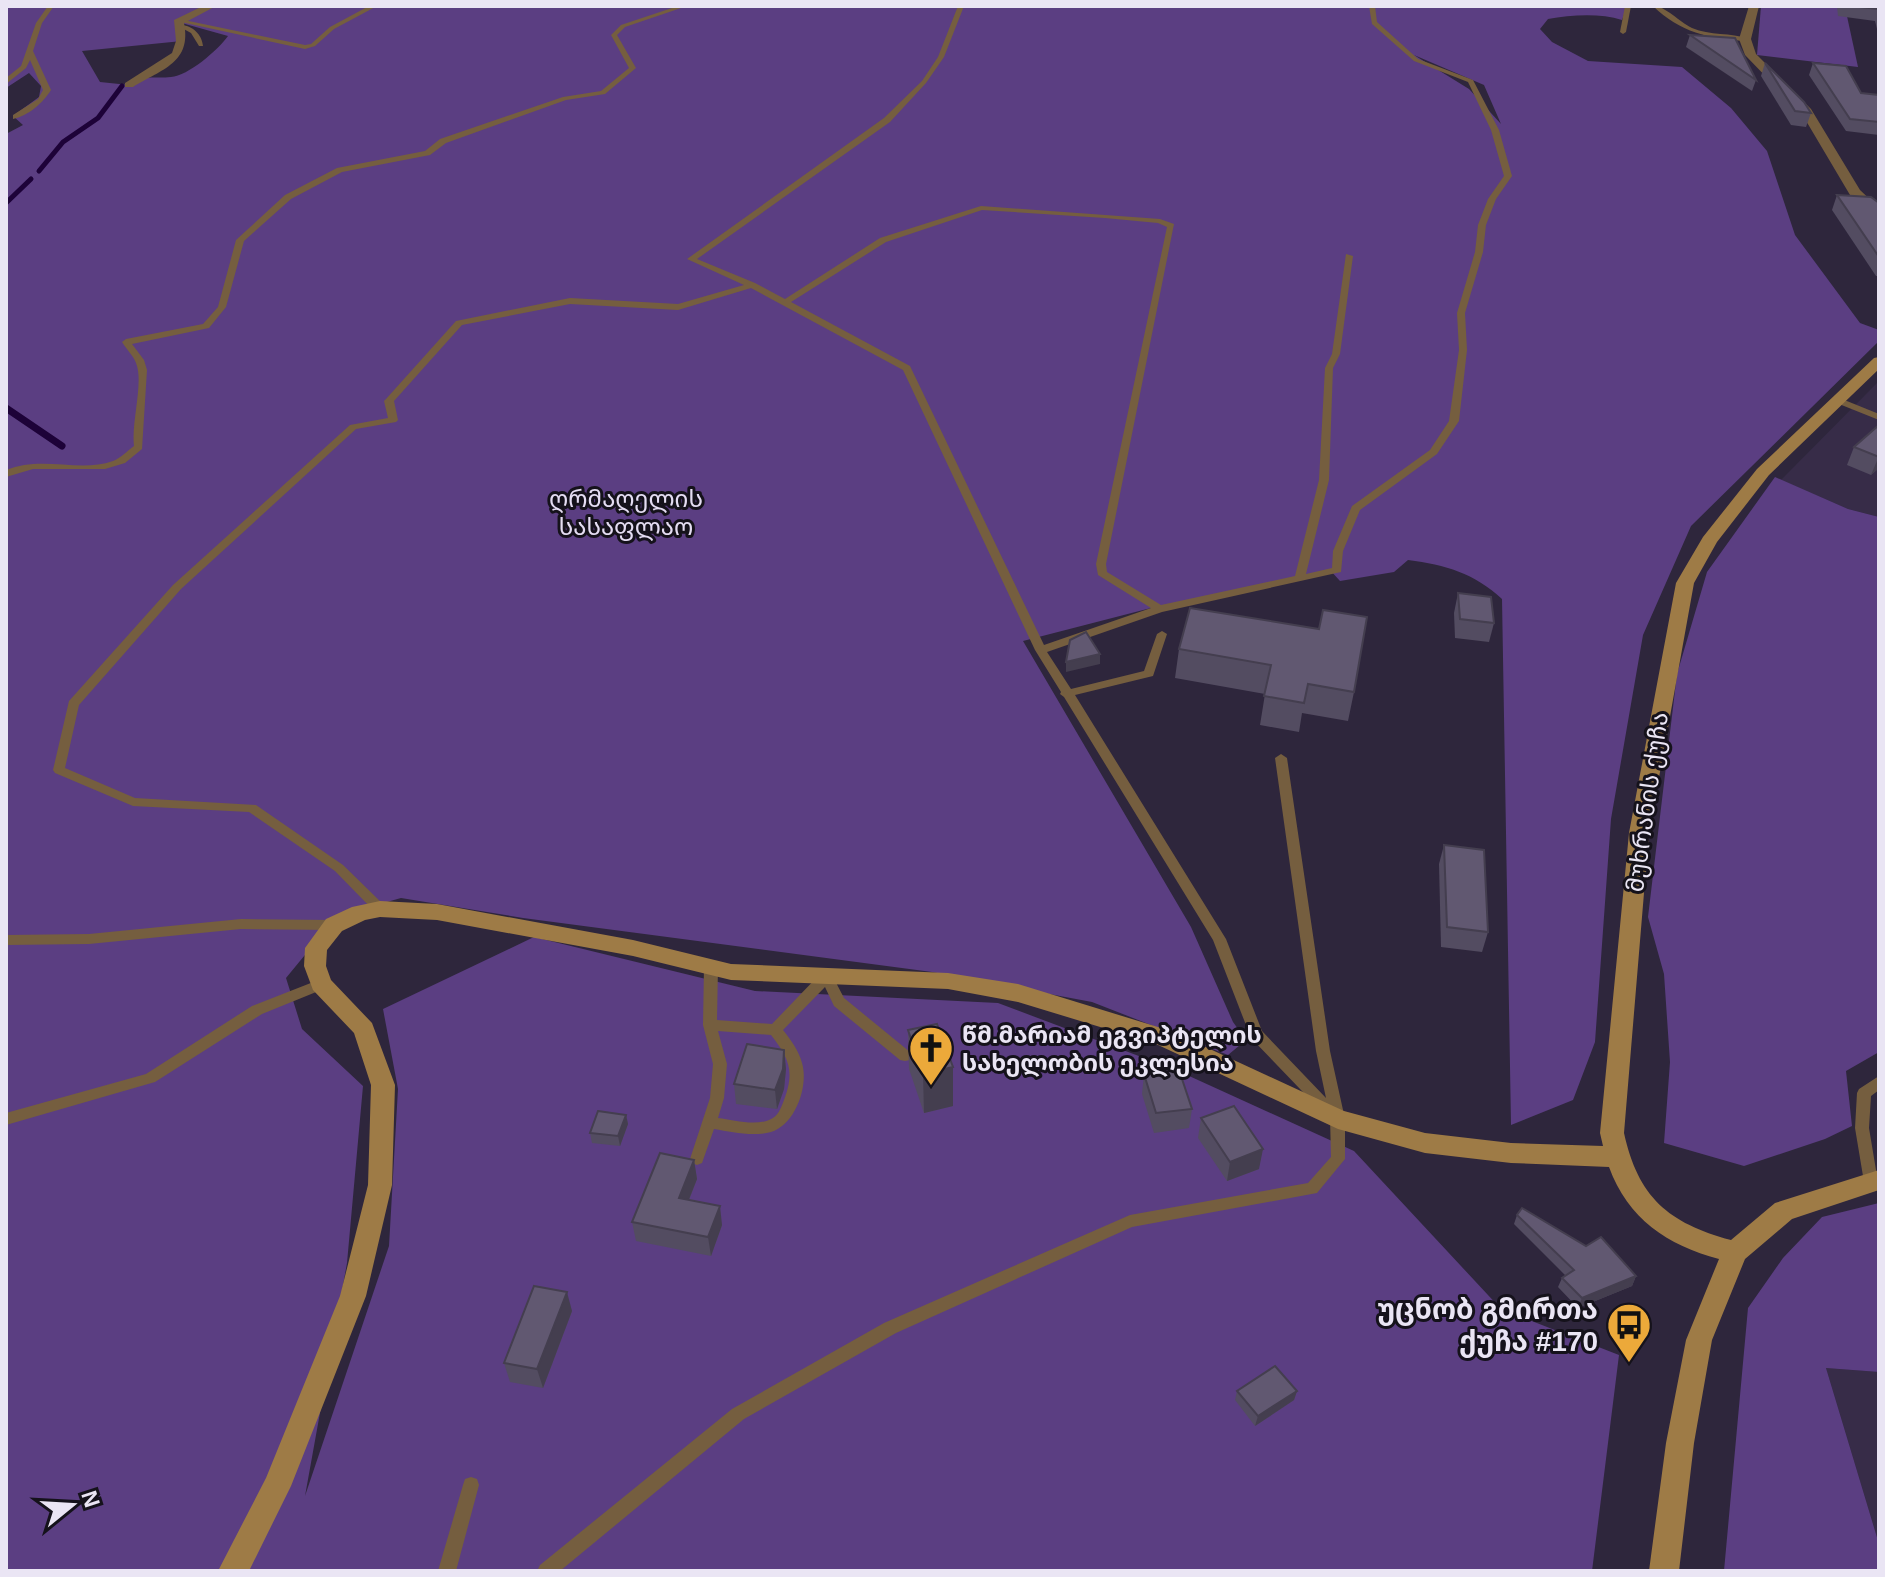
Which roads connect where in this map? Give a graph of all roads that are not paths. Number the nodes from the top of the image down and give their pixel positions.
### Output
1 (51, 6) edge
2 (211, 6) edge
3 (374, 6) edge
4 (684, 6) edge
5 (961, 6) edge
6 (1372, 6) edge
7 (1628, 6) edge
8 (1656, 6) edge
9 (1754, 6) edge
10 (178, 22) junction
11 (1623, 32) dead end
12 (1745, 39) junction
13 (201, 45) dead end
14 (29, 50) junction
15 (6, 82) edge
16 (129, 85) dead end
17 (16, 117) dead end
18 (1879, 215) edge
19 (1349, 256) dead end
20 (752, 285) junction
21 (786, 302) junction
22 (1879, 361) edge
23 (1837, 400) junction
24 (1879, 417) edge
25 (6, 474) edge
26 (1300, 577) junction
27 (1159, 609) junction
28 (1162, 634) dead end
29 (1041, 650) junction
30 (1066, 694) junction
31 (1281, 758) dead end
32 (380, 909) junction
33 (334, 925) junction
34 (6, 940) edge
35 (711, 967) junction
36 (826, 977) junction
37 (321, 984) junction
38 (710, 1025) junction
39 (775, 1030) junction
40 (905, 1056) edge
41 (1879, 1082) edge
42 (6, 1119) edge
43 (1338, 1119) junction
44 (709, 1123) junction
45 (1616, 1157) junction
46 (697, 1159) edge
47 (1875, 1181) edge
48 (1735, 1252) junction
49 (471, 1485) dead end
50 (233, 1571) edge
51 (447, 1571) edge
52 (546, 1571) edge
53 (1664, 1571) edge

1 - 14 lane
2 - 10 street
3 - 10 lane
4 - 25 lane
5 - 20 lane
6 - 26 lane
7 - 11 lane
8 - 12 lane
9 - 12 street
10 - 13 lane
10 - 16 street
12 - 18 street
14 - 15 lane
14 - 17 lane
19 - 26 lane
20 - 21 lane
20 - 32 lane
21 - 27 lane
21 - 29 lane
22 - 23 street, მუხრანის ქუჩა
23 - 24 lane
23 - 45 street, მუხრანის ქუჩა
26 - 27 lane
27 - 29 lane
28 - 30 lane
29 - 30 lane
30 - 43 lane
31 - 43 lane
32 - 33 street
32 - 35 street
33 - 34 lane
33 - 37 street
35 - 36 street
35 - 38 lane
36 - 39 lane
36 - 40 lane
36 - 43 street
37 - 42 lane
37 - 50 street
38 - 39 lane
38 - 44 lane
39 - 44 lane
41 - 47 lane
43 - 45 street
43 - 52 lane
44 - 46 lane
45 - 48 street, მუხრანის ქუჩა
47 - 48 street
48 - 53 street
49 - 51 lane

